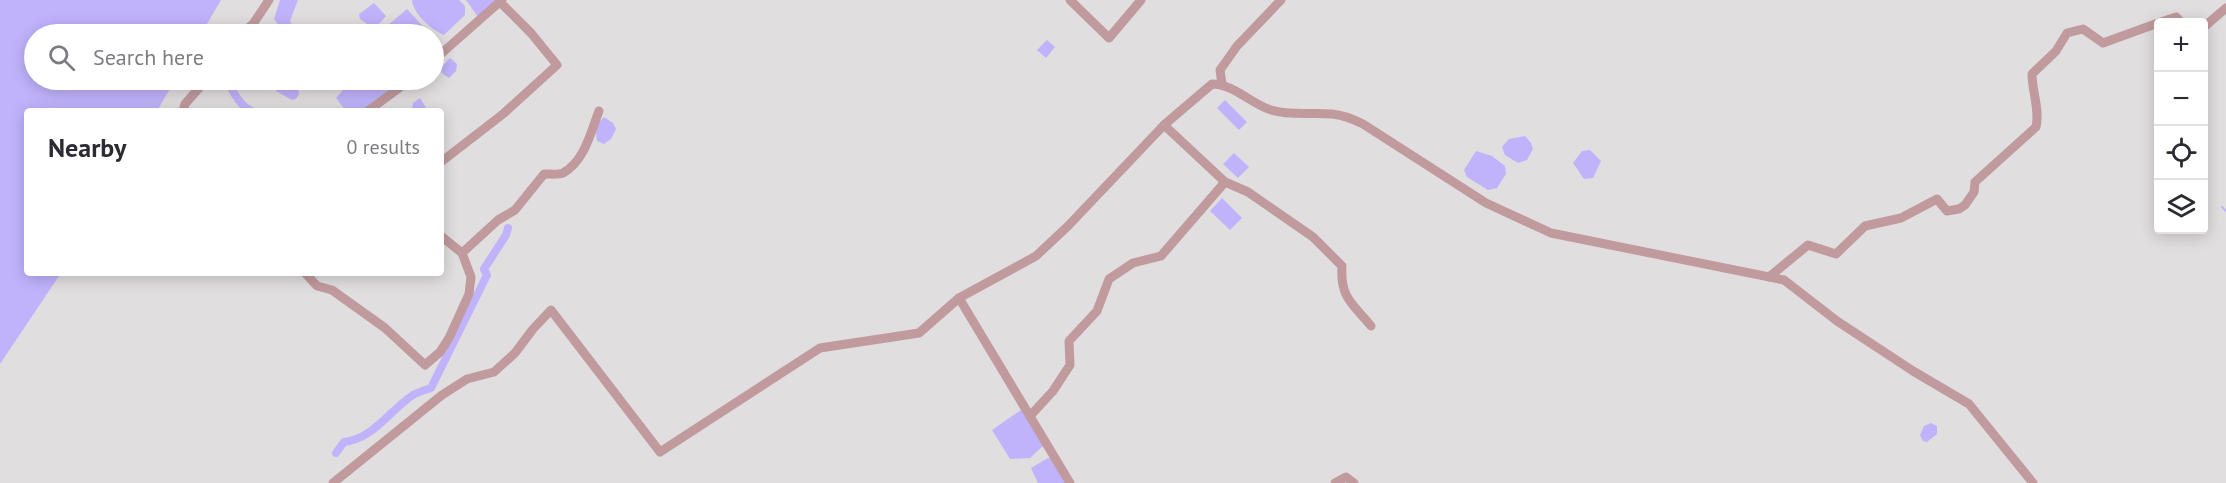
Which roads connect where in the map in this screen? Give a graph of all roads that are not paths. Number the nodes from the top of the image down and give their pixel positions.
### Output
1 (269, 0) edge
2 (1070, 0) edge
3 (1141, 0) edge
4 (1281, 0) edge
5 (501, 1) edge
6 (2226, 8) edge
7 (253, 24) edge
8 (2208, 24) edge
9 (2154, 25) edge
10 (444, 51) edge
11 (1222, 84) junction
12 (197, 90) edge
13 (396, 90) edge
14 (184, 108) edge
15 (372, 108) edge
16 (598, 111) dead end
17 (1164, 125) junction
18 (444, 160) edge
19 (1226, 182) junction
20 (444, 238) edge
21 (462, 253) junction
22 (307, 276) edge
23 (1769, 277) junction
24 (959, 298) junction
25 (1371, 326) dead end
26 (1030, 416) junction
27 (333, 483) edge
28 (1070, 483) edge
29 (1335, 483) edge
30 (1354, 483) edge
31 (2033, 483) edge

1 - 7 street
2 - 3 street
4 - 11 street
5 - 10 street
5 - 18 street
6 - 8 street
9 - 23 street
11 - 17 street
11 - 23 street
12 - 14 street
13 - 15 street
16 - 21 street
17 - 19 street
17 - 24 street
19 - 25 street
19 - 26 street
20 - 21 street
21 - 22 street
23 - 31 street
24 - 26 street
24 - 27 street
26 - 28 street
29 - 30 street

